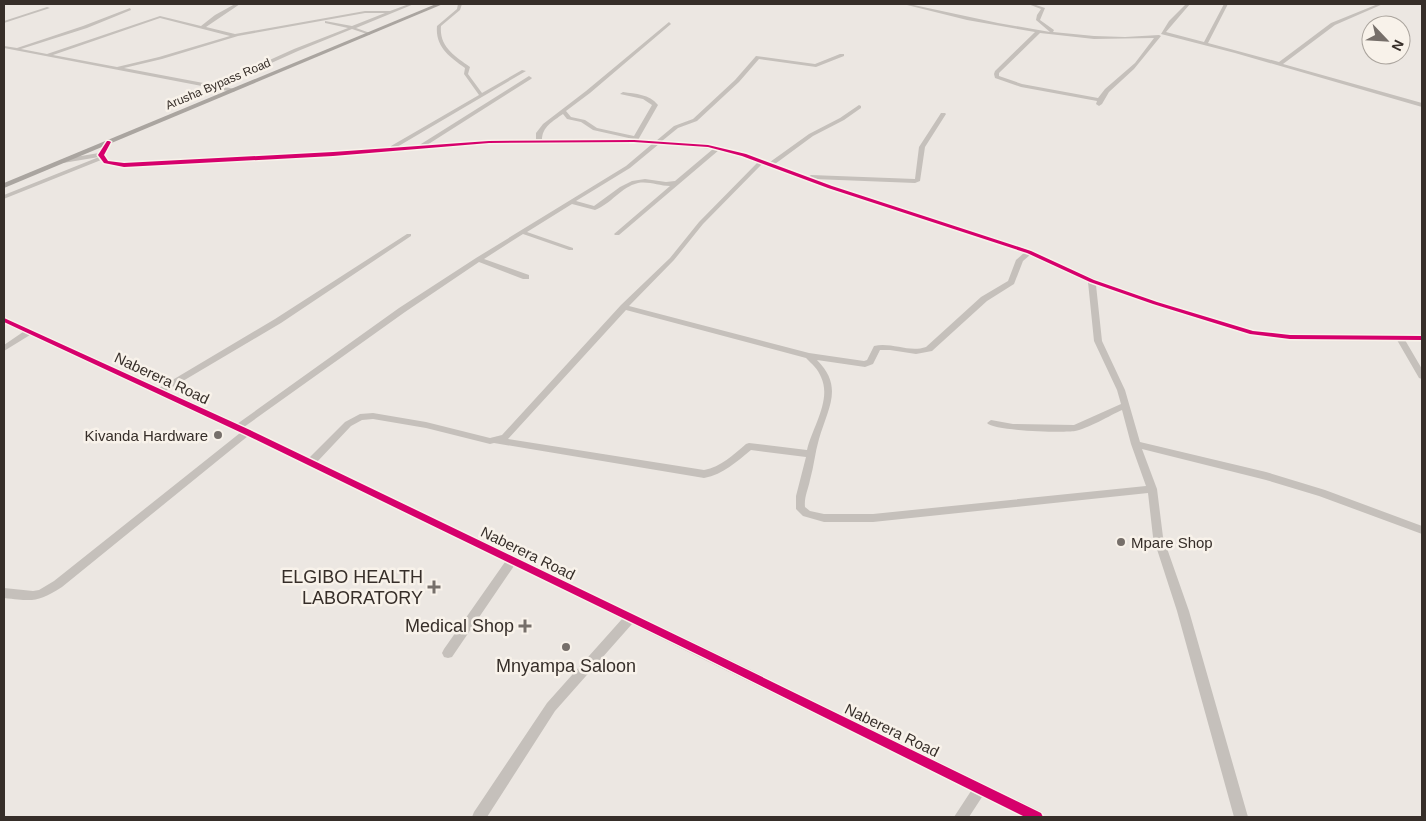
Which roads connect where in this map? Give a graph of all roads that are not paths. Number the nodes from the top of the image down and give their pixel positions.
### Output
1 (238, 4) edge
2 (412, 4) edge
3 (440, 4) edge
4 (460, 4) edge
5 (905, 4) edge
6 (1030, 4) edge
7 (1188, 4) edge
8 (1226, 4) edge
9 (1381, 4) edge
10 (48, 8) dead end
11 (130, 9) dead end
12 (388, 12) junction
13 (318, 21) junction
14 (4, 22) edge
15 (669, 23) dead end
16 (1027, 23) dead end
17 (1000, 24) junction
18 (201, 28) junction
19 (350, 28) junction
20 (1039, 31) junction
21 (1056, 33) junction
22 (368, 34) junction
23 (1164, 34) junction
24 (237, 35) junction
25 (1157, 37) junction
26 (1206, 43) junction
27 (4, 47) edge
28 (18, 49) junction
29 (47, 55) junction
30 (842, 55) dead end
31 (4, 56) edge
32 (1280, 64) junction
33 (118, 68) junction
34 (524, 71) dead end
35 (529, 78) dead end
36 (216, 86) junction
37 (233, 90) junction
38 (623, 94) dead end
39 (481, 95) junction
40 (1422, 105) edge
41 (859, 108) dead end
42 (562, 111) junction
43 (944, 114) dead end
44 (635, 140) junction
45 (109, 142) junction
46 (539, 142) junction
47 (659, 142) junction
48 (420, 146) junction
49 (718, 148) junction
50 (391, 149) junction
51 (102, 156) junction
52 (62, 161) junction
53 (766, 164) junction
54 (798, 176) junction
55 (677, 183) junction
56 (4, 186) edge
57 (4, 197) edge
58 (571, 202) junction
59 (522, 232) junction
60 (618, 234) dead end
61 (410, 235) dead end
62 (571, 249) dead end
63 (1029, 252) junction
64 (478, 259) junction
65 (526, 277) dead end
66 (1092, 281) junction
67 (624, 307) junction
68 (4, 320) edge
69 (30, 332) junction
70 (1400, 338) junction
71 (1422, 338) edge
72 (4, 348) edge
73 (809, 356) junction
74 (1422, 376) edge
75 (160, 392) junction
76 (1126, 405) junction
77 (991, 423) dead end
78 (242, 430) junction
79 (494, 441) junction
80 (1136, 444) junction
81 (812, 454) junction
82 (310, 463) junction
83 (1152, 489) junction
84 (1422, 530) edge
85 (512, 560) junction
86 (4, 593) edge
87 (630, 618) junction
88 (448, 653) dead end
89 (980, 789) junction
90 (479, 817) edge
91 (961, 817) edge
92 (1037, 817) edge
93 (1241, 817) edge

1 - 18 street
2 - 12 street
3 - 22 main road, Arusha Bypass Road
4 - 39 street
5 - 17 street
6 - 21 street
7 - 23 street
8 - 26 street
9 - 32 street
10 - 14 street
11 - 28 street
12 - 13 street
12 - 19 street
13 - 19 street
13 - 24 street
15 - 42 street
16 - 17 street
17 - 20 street
18 - 24 street
18 - 29 street
19 - 22 street
19 - 36 street
20 - 21 street
20 - 25 street
21 - 25 street
22 - 37 main road, Arusha Bypass Road
23 - 25 street
23 - 26 street
24 - 33 street
26 - 32 street
27 - 28 street
28 - 29 street
28 - 31 street
29 - 33 street
30 - 47 street
32 - 40 street
33 - 36 street
34 - 39 street
35 - 48 street
36 - 37 street
37 - 45 main road, Arusha Bypass Road
38 - 44 street
39 - 50 street
41 - 53 street
42 - 44 street
42 - 46 street
43 - 54 street
44 - 46 street
44 - 47 street
45 - 51 street
45 - 52 main road, Arusha Bypass Road
46 - 48 street
47 - 49 street
47 - 58 street
48 - 50 street
49 - 53 street
49 - 55 street
50 - 51 street
51 - 52 street
51 - 57 street
52 - 56 main road, Arusha Bypass Road
53 - 54 street
53 - 67 street
54 - 63 street
55 - 58 street
55 - 60 street
58 - 59 street
59 - 62 street
59 - 64 street
61 - 75 street
63 - 66 street
63 - 73 street
64 - 65 street
64 - 78 street
66 - 70 street
66 - 76 street
67 - 73 street
67 - 79 street
68 - 69 street, Naberera Road
69 - 72 street
69 - 75 street, Naberera Road
70 - 71 street
70 - 74 street
73 - 81 street
75 - 78 street, Naberera Road
76 - 77 street
76 - 80 street
78 - 82 street, Naberera Road
78 - 86 street
79 - 81 street
79 - 82 street
80 - 83 street
80 - 84 street
81 - 83 street
82 - 85 street, Naberera Road
83 - 93 street
85 - 87 street, Naberera Road
85 - 88 street
87 - 89 street, Naberera Road
87 - 90 street
89 - 91 street
89 - 92 street, Naberera Road

